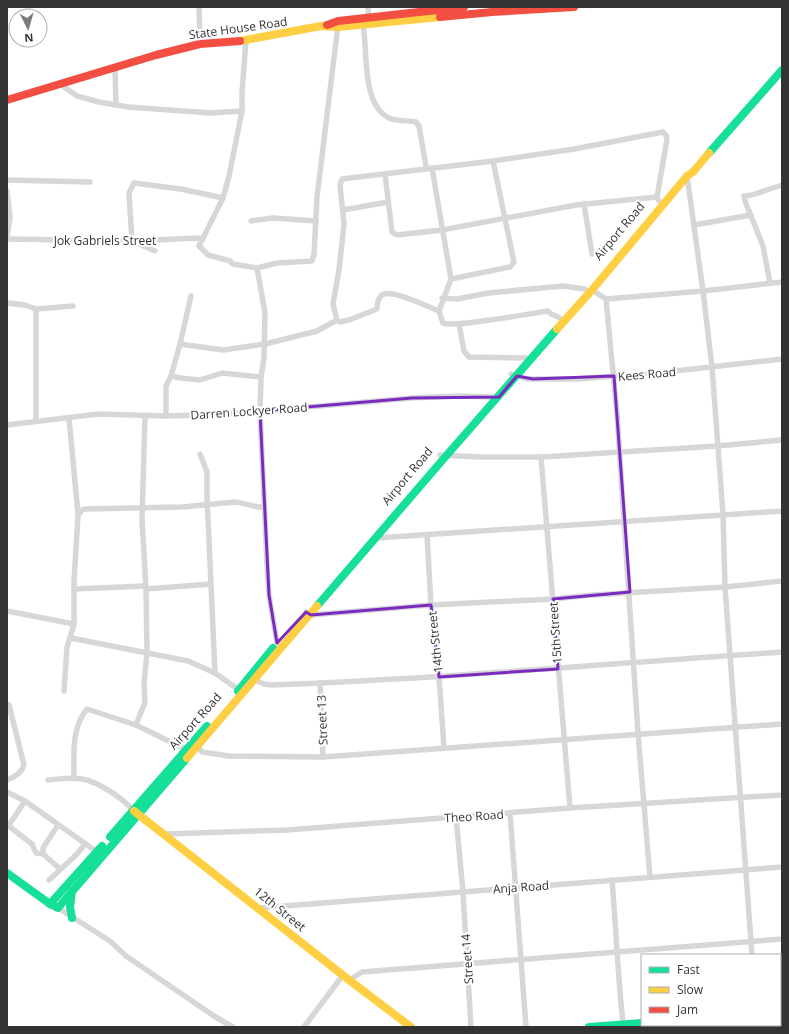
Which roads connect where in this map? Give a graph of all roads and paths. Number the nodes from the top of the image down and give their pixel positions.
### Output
1 (199, 7) edge
2 (368, 7) edge
3 (463, 7) edge
4 (574, 7) edge
5 (494, 9) edge
6 (534, 9) edge
7 (367, 22) junction
8 (338, 24) junction
9 (246, 41) junction
10 (200, 44) junction
11 (782, 63) edge
12 (115, 67) junction
13 (782, 70) edge
14 (60, 84) junction
15 (7, 100) edge
16 (116, 105) junction
17 (742, 110) junction
18 (242, 111) junction
19 (493, 161) junction
20 (426, 166) dead end
21 (432, 168) junction
22 (385, 174) junction
23 (688, 176) junction
24 (7, 180) edge
25 (90, 182) dead end
26 (782, 185) edge
27 (7, 191) edge
28 (222, 198) junction
29 (658, 199) junction
30 (388, 202) junction
31 (584, 204) junction
32 (343, 210) junction
33 (751, 215) junction
34 (505, 218) junction
35 (251, 221) dead end
36 (316, 221) junction
37 (694, 224) junction
38 (442, 230) junction
39 (203, 238) junction
40 (7, 239) edge
41 (155, 251) dead end
42 (592, 254) dead end
43 (257, 268) junction
44 (451, 279) junction
45 (782, 282) edge
46 (770, 283) junction
47 (589, 289) junction
48 (703, 291) junction
49 (191, 296) dead end
50 (442, 298) junction
51 (606, 299) junction
52 (7, 303) edge
53 (73, 306) dead end
54 (36, 310) junction
55 (439, 311) junction
56 (560, 318) junction
57 (337, 320) junction
58 (459, 324) junction
59 (180, 344) junction
60 (265, 344) junction
61 (526, 358) junction
62 (782, 359) edge
63 (712, 367) junction
64 (514, 375) junction
65 (171, 376) junction
66 (614, 376) junction
67 (261, 377) junction
68 (491, 397) junction
69 (260, 411) junction
70 (145, 416) junction
71 (166, 416) junction
72 (69, 418) dead end
73 (36, 421) junction
74 (7, 425) edge
75 (782, 440) edge
76 (717, 446) junction
77 (620, 453) junction
78 (200, 454) dead end
79 (443, 455) junction
80 (541, 458) junction
81 (208, 505) junction
82 (265, 507) junction
83 (142, 509) junction
84 (782, 511) edge
85 (723, 514) junction
86 (78, 515) junction
87 (624, 521) junction
88 (548, 527) junction
89 (427, 535) junction
90 (376, 538) junction
91 (782, 581) edge
92 (211, 584) junction
93 (145, 587) junction
94 (725, 587) junction
95 (74, 589) junction
96 (630, 592) junction
97 (553, 599) junction
98 (431, 605) junction
99 (7, 611) edge
100 (308, 613) junction
101 (74, 624) junction
102 (71, 638) junction
103 (277, 644) junction
104 (147, 652) junction
105 (782, 652) edge
106 (730, 656) junction
107 (634, 662) junction
108 (558, 669) junction
109 (215, 673) junction
110 (439, 677) junction
111 (255, 680) junction
112 (320, 683) junction
113 (239, 690) junction
114 (64, 691) dead end
115 (7, 704) edge
116 (782, 724) edge
117 (136, 725) junction
118 (735, 727) junction
119 (638, 733) junction
120 (564, 739) junction
121 (197, 746) junction
122 (444, 748) junction
123 (185, 749) junction
124 (323, 757) junction
125 (74, 778) junction
126 (7, 780) edge
127 (48, 780) dead end
128 (7, 792) edge
129 (782, 795) edge
130 (740, 798) junction
131 (25, 801) junction
132 (645, 803) junction
133 (570, 808) junction
134 (136, 812) junction
135 (510, 813) junction
136 (456, 817) junction
137 (58, 825) junction
138 (166, 834) junction
139 (85, 844) junction
140 (97, 852) junction
141 (43, 854) junction
142 (782, 867) edge
143 (60, 869) junction
144 (747, 870) junction
145 (7, 873) edge
146 (650, 877) junction
147 (50, 880) dead end
148 (612, 880) junction
149 (516, 888) junction
150 (72, 890) junction
151 (62, 891) junction
152 (463, 892) junction
153 (36, 894) junction
154 (54, 906) junction
155 (259, 908) junction
156 (72, 918) junction
157 (782, 939) edge
158 (751, 941) junction
159 (618, 952) junction
160 (752, 954) edge
161 (521, 959) junction
162 (468, 964) junction
163 (346, 978) junction
164 (641, 1023) edge
165 (624, 1024) junction
166 (233, 1027) edge
167 (304, 1027) edge
168 (411, 1027) edge
169 (472, 1027) edge
170 (526, 1027) edge
171 (589, 1027) edge

1 - 10 street
2 - 7 street
3 - 7 main road
4 - 6 main road
5 - 6 main road
5 - 7 main road
7 - 8 main road, State House Road
7 - 20 street
8 - 9 main road, State House Road
8 - 36 street
9 - 10 main road, State House Road
9 - 18 street
10 - 12 main road, State House Road
11 - 17 main road, Airport Road
12 - 14 main road, State House Road
12 - 16 street
13 - 17 main road, Airport Road
14 - 15 main road, State House Road
14 - 16 street
16 - 18 street
17 - 23 main road, Airport Road
17 - 29 main road, Airport Road
18 - 28 street
19 - 21 street
19 - 29 street
19 - 34 street
21 - 22 street
21 - 38 street
22 - 30 street
22 - 32 street
23 - 37 street
23 - 47 main road, Airport Road
24 - 25 street
26 - 33 street
27 - 40 street
28 - 39 street
28 - 41 street
29 - 31 street
29 - 47 main road, Airport Road
30 - 32 street
30 - 38 street
31 - 34 street
31 - 42 street
32 - 57 street
33 - 37 street
33 - 46 street
34 - 38 street
34 - 44 street
35 - 36 street
36 - 43 street
37 - 48 street
38 - 44 street
39 - 40 street, Jok Gabriels Street
39 - 43 street
43 - 60 street
44 - 50 street
45 - 46 street
46 - 48 street
47 - 50 street
47 - 51 street
47 - 56 main road, Airport Road
47 - 64 main road, Airport Road
48 - 51 street
48 - 63 street
49 - 59 street
50 - 55 street
51 - 66 street
52 - 54 street
53 - 54 street
54 - 73 street
55 - 57 street
55 - 58 street
56 - 58 street
56 - 61 main road, Airport Road
57 - 60 street
58 - 61 street
59 - 60 street
59 - 65 street
60 - 67 street
61 - 64 main road, Airport Road
62 - 63 street, Kees Road
63 - 66 street, Kees Road
63 - 76 street
64 - 66 street, Kees Road
64 - 68 main road, Airport Road
64 - 79 main road, Airport Road
65 - 67 street
65 - 71 street
66 - 77 street
67 - 69 street
68 - 69 street, Darren Lockyer Road
68 - 79 main road, Airport Road
69 - 71 street, Darren Lockyer Road
69 - 82 street
70 - 71 street, Darren Lockyer Road
70 - 73 street, Darren Lockyer Road
70 - 83 street
72 - 86 street
73 - 74 street, Darren Lockyer Road
75 - 76 street
76 - 77 street
76 - 85 street
77 - 80 street
77 - 87 street
78 - 81 street
79 - 80 street
79 - 90 main road, Airport Road
79 - 100 main road, Airport Road
80 - 88 street, 15th Street
81 - 82 street
81 - 83 street
81 - 92 street
82 - 103 street
83 - 86 street
83 - 93 street
84 - 85 street
85 - 87 street
85 - 94 street
86 - 95 street
87 - 88 street
87 - 96 street
88 - 89 street
88 - 97 street, 15th Street
89 - 90 street
89 - 98 street, 14th Street
90 - 100 main road, Airport Road
91 - 94 street
92 - 93 street
92 - 109 street
93 - 95 street
93 - 104 street
94 - 96 street
94 - 106 street
95 - 101 street
96 - 97 street
96 - 107 street
97 - 98 street
97 - 108 street, 15th Street
98 - 100 street
98 - 110 street, 14th Street
99 - 101 street
100 - 103 main road, Airport Road
100 - 111 main road, Airport Road
101 - 102 street
102 - 104 street
102 - 114 street
103 - 113 main road, Airport Road
104 - 109 street
104 - 117 street
105 - 106 street
106 - 107 street
106 - 118 street
107 - 108 street
107 - 119 street
108 - 110 street
108 - 120 street, 15th Street
109 - 113 street
110 - 112 street
110 - 122 street, 14th Street
111 - 112 street
111 - 121 main road, Airport Road
112 - 124 street, Street 13
113 - 123 main road, Airport Road
115 - 126 street
116 - 118 street
117 - 123 street
117 - 125 street
118 - 119 street
118 - 130 street
119 - 120 street
119 - 132 street
120 - 122 street
120 - 133 street, 15th Street
121 - 124 street
121 - 134 main road, Airport Road
122 - 124 street
123 - 134 main road, Airport Road
125 - 127 street
125 - 134 street
128 - 131 street
129 - 130 street, Theo Road
130 - 132 street, Theo Road
130 - 144 street
131 - 137 street
131 - 141 street
132 - 133 street, Theo Road
132 - 146 street
133 - 135 street, Theo Road
134 - 138 main road, 12th Street
134 - 140 main road, Airport Road
134 - 150 main road, Airport Road
135 - 136 street, Theo Road
135 - 149 street
136 - 138 street, Theo Road
136 - 152 street, Street 14
137 - 139 street
137 - 141 street
138 - 155 main road, 12th Street
139 - 140 street
139 - 143 street
140 - 151 main road, Airport Road
141 - 143 street
142 - 144 street, Anja Road
143 - 147 street
144 - 146 street, Anja Road
144 - 158 street
145 - 153 main road
146 - 148 street, Anja Road
148 - 149 street, Anja Road
148 - 159 street
149 - 152 street, Anja Road
149 - 161 street
150 - 154 main road, Airport Road
150 - 156 main road
151 - 153 main road
151 - 154 main road, Airport Road
152 - 155 street, Anja Road
152 - 162 street, Street 14
153 - 154 main road
154 - 156 street
155 - 163 main road, 12th Street
156 - 166 street
157 - 158 street
158 - 159 street
158 - 160 street
159 - 161 street
159 - 165 street
161 - 162 street
161 - 170 street
162 - 163 street
162 - 169 street, Street 14
163 - 167 street
163 - 168 main road, 12th Street
164 - 165 main road
165 - 171 main road

